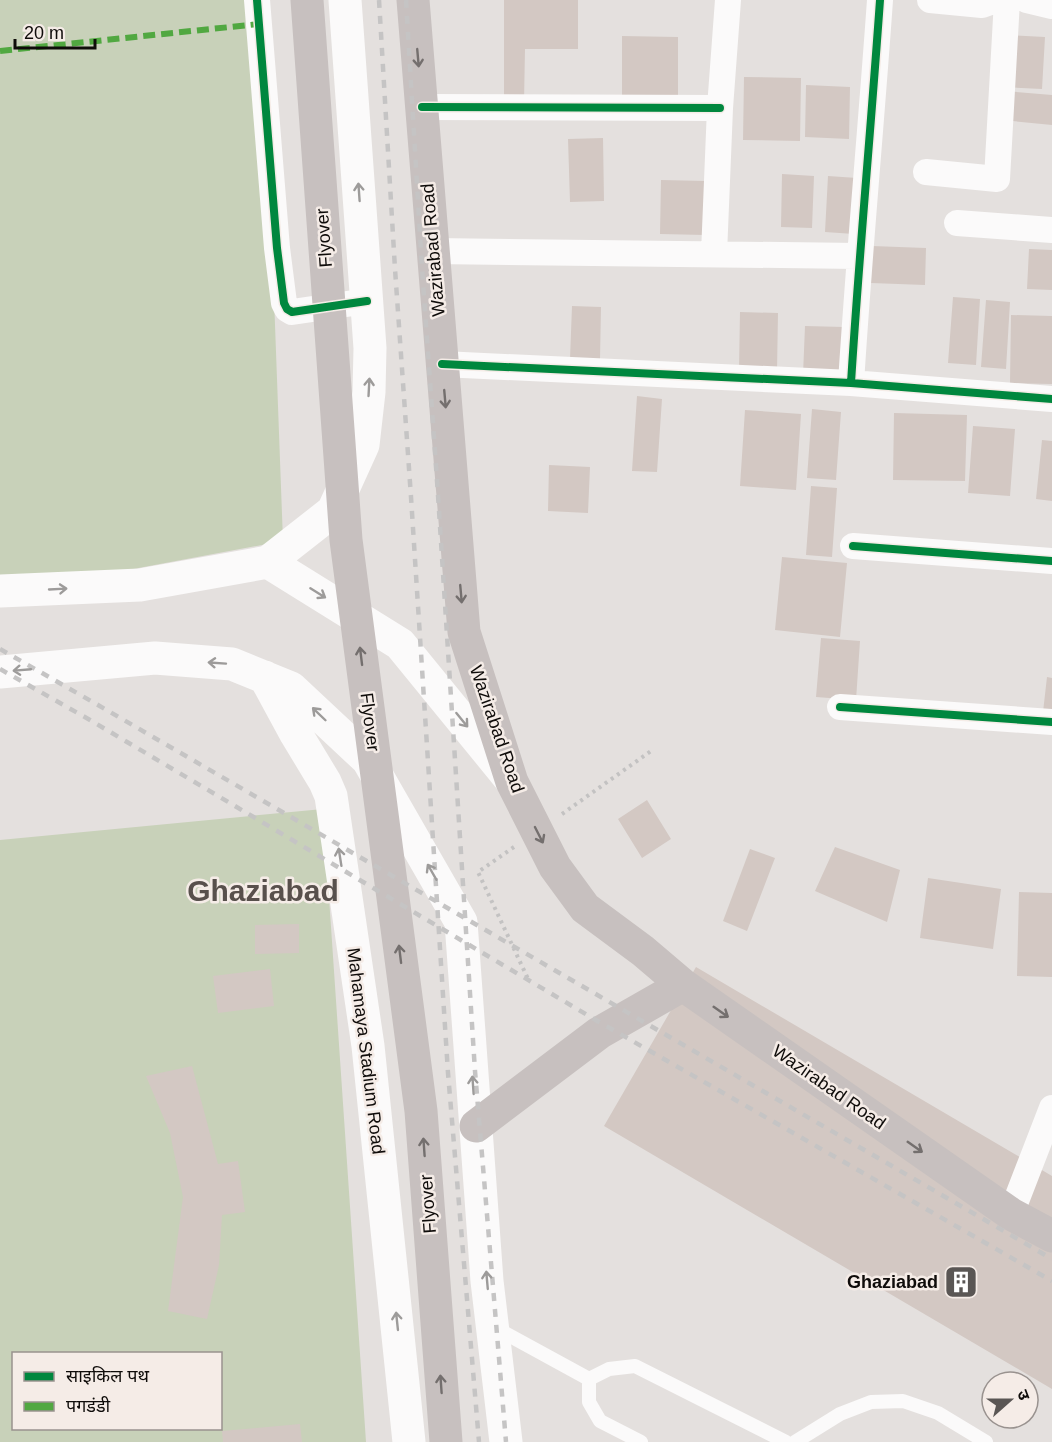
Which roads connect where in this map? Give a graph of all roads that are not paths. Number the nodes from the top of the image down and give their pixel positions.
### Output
1 (257, 0) edge
2 (307, 0) edge
3 (345, 0) edge
4 (413, 0) edge
5 (728, 0) edge
6 (880, 0) edge
7 (930, 0) edge
8 (996, 0) edge
9 (1007, 0) edge
10 (1028, 0) edge
11 (1052, 6) edge
12 (422, 107) junction
13 (720, 108) junction
14 (926, 172) dead end
15 (957, 223) dead end
16 (1052, 230) edge
17 (433, 250) junction
18 (714, 254) junction
19 (859, 256) junction
20 (367, 301) junction
21 (442, 364) junction
22 (851, 382) junction
23 (1052, 399) edge
24 (853, 546) dead end
25 (1052, 561) edge
26 (268, 562) junction
27 (0, 591) edge
28 (0, 672) edge
29 (265, 677) junction
30 (840, 707) dead end
31 (1052, 722) edge
32 (512, 782) junction
33 (683, 986) junction
34 (1052, 1108) edge
35 (476, 1126) junction
36 (1011, 1214) junction
37 (1052, 1236) edge
38 (492, 1326) junction
39 (590, 1379) junction
40 (409, 1442) edge
41 (446, 1442) edge
42 (506, 1442) edge
43 (641, 1442) edge
44 (786, 1442) edge
45 (795, 1442) edge
46 (986, 1442) edge

1 - 20 street
41 -> 2 highway, Flyover
20 -> 3 main road
4 -> 12 highway, Wazirabad Road
5 - 13 street
6 - 19 street
7 - 8 street
9 - 14 street
10 - 11 street
12 - 13 street
12 - 17 highway, Wazirabad Road
13 - 18 street
15 - 16 street
17 - 18 street
17 - 21 highway, Wazirabad Road
18 - 19 street
19 - 22 street
26 -> 20 main road
21 - 22 street
21 -> 32 highway, Wazirabad Road
22 - 23 street
24 - 25 street
27 -> 26 main road
26 -> 32 main road
29 -> 28 main road
35 -> 29 main road
40 -> 29 main road, Mahamaya Stadium Road
30 - 31 street
32 -> 33 highway, Wazirabad Road
33 - 35 highway
33 -> 36 highway, Wazirabad Road
34 - 36 street
38 -> 35 main road
36 - 37 highway, Wazirabad Road
38 - 39 lane
38 - 42 main road
39 - 43 lane
39 - 44 lane
45 - 46 lane

